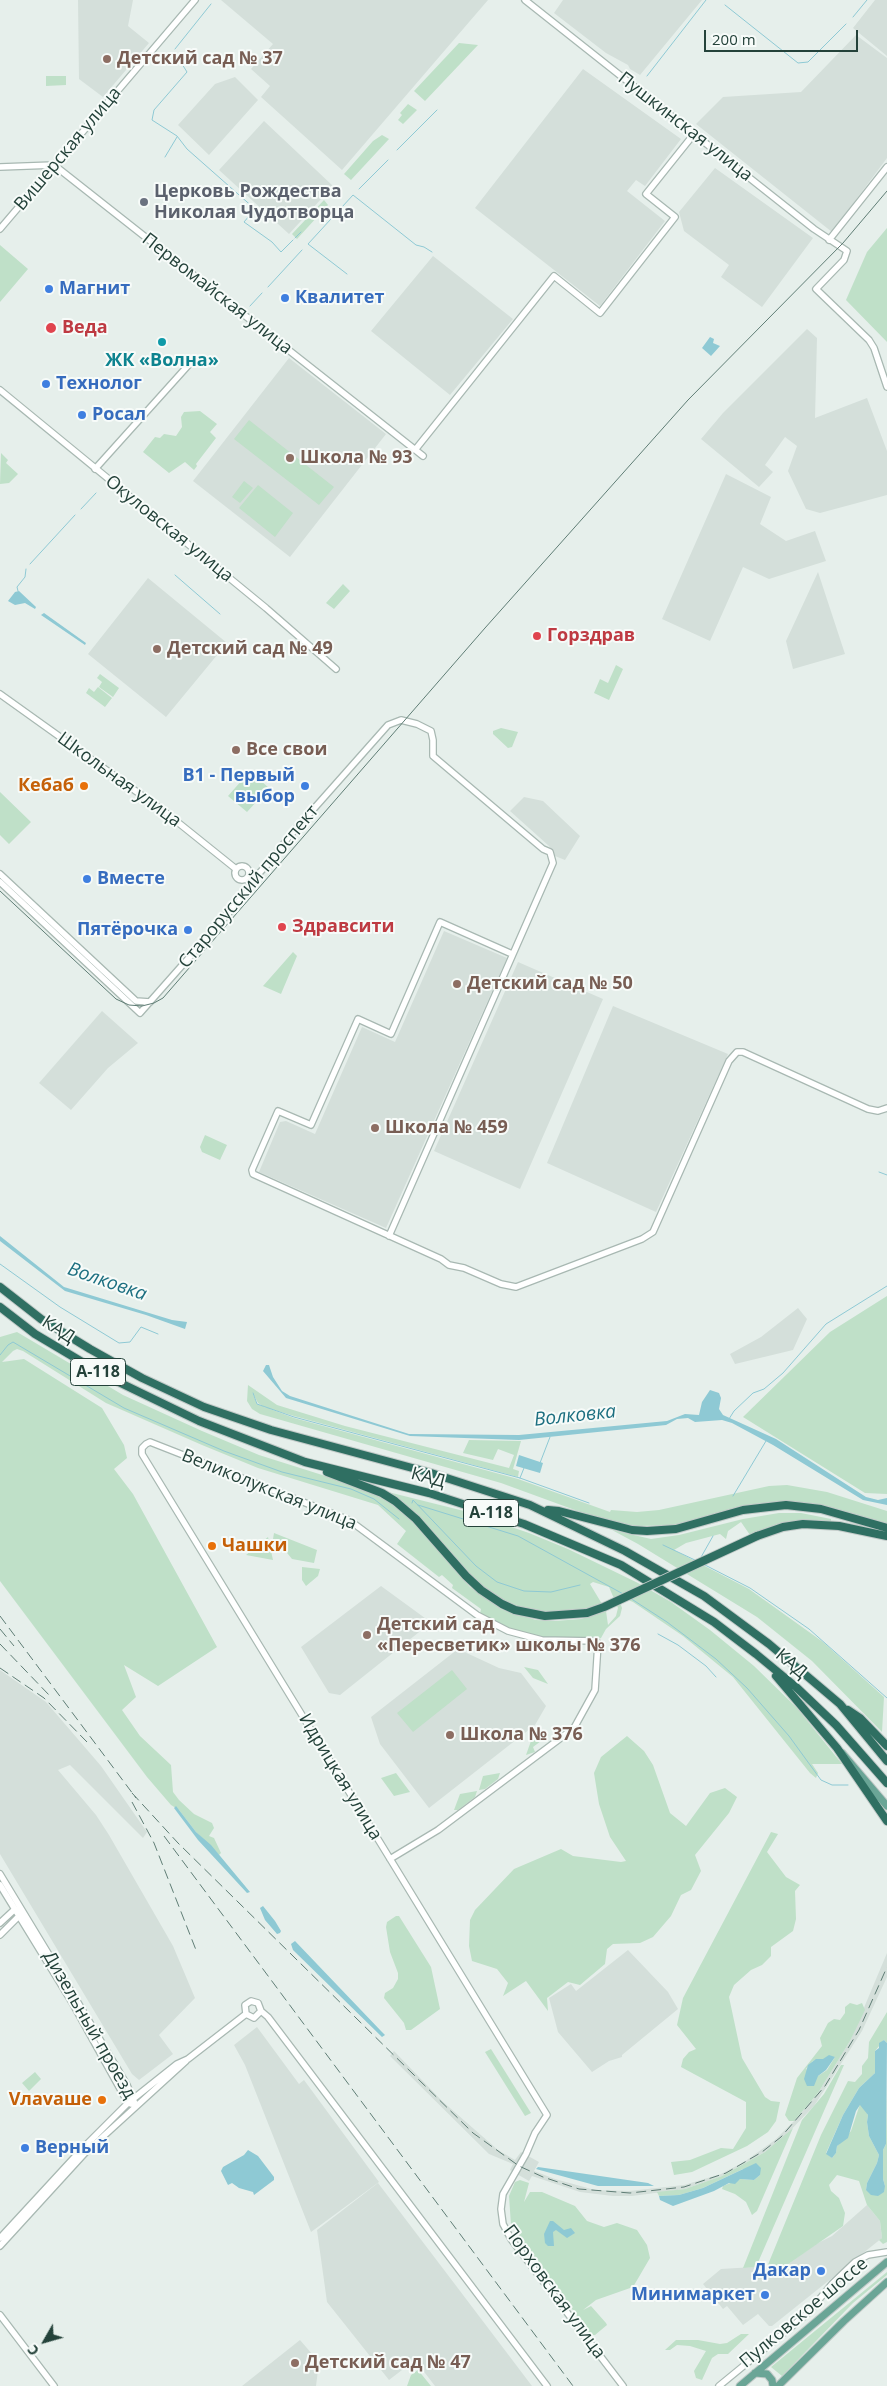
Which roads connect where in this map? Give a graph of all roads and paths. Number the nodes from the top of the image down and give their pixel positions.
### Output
1 (194, 0) edge
2 (525, 0) edge
3 (694, 134) junction
4 (54, 166) junction
5 (0, 167) edge
6 (887, 167) edge
7 (0, 229) edge
8 (829, 240) junction
9 (194, 360) dead end
10 (887, 388) edge
11 (0, 390) edge
12 (415, 450) junction
13 (423, 456) dead end
14 (95, 469) junction
15 (336, 669) dead end
16 (0, 694) edge
17 (236, 869) junction
18 (0, 874) edge
19 (249, 880) junction
20 (0, 882) edge
21 (512, 954) junction
22 (150, 1002) junction
23 (887, 1108) edge
24 (389, 1236) junction
25 (0, 1287) edge
26 (0, 1307) edge
27 (150, 1442) joint
28 (305, 1462) junction
29 (543, 1510) junction
30 (887, 1528) edge
31 (887, 1536) edge
32 (756, 1654) junction
33 (840, 1704) junction
34 (885, 1743) edge
35 (847, 1759) junction
36 (887, 1761) edge
37 (887, 1783) edge
38 (887, 1806) edge
39 (887, 1821) edge
40 (390, 1859) junction
41 (0, 1874) edge
42 (0, 1885) edge
43 (14, 1910) junction
44 (23, 1910) junction
45 (19, 1918) junction
46 (0, 1923) edge
47 (0, 1934) edge
48 (261, 2011) junction
49 (246, 2014) junction
50 (188, 2058) junction
51 (134, 2098) junction
52 (128, 2103) junction
53 (136, 2106) junction
54 (547, 2115) joint
55 (0, 2238) edge
56 (0, 2246) edge
57 (887, 2252) edge
58 (887, 2262) edge
59 (887, 2282) edge
60 (0, 2315) edge
61 (755, 2373) junction
62 (728, 2379) junction
63 (54, 2386) edge
64 (547, 2386) edge
65 (623, 2386) edge
66 (719, 2386) edge
67 (724, 2386) edge
68 (740, 2386) edge
69 (773, 2386) edge
70 (778, 2386) edge

1 - 4 street, Вишерская улица
2 - 3 street, Пушкинская улица
3 - 8 street, Пушкинская улица
3 - 12 street
4 - 5 street
4 - 7 street, Вишерская улица
4 - 12 street, Первомайская улица
6 - 8 street
8 - 10 street, Пушкинская улица
9 - 14 street
11 - 14 street, Окуловская улица
12 - 13 street, Первомайская улица
14 - 15 street, Окуловская улица
16 - 17 street, Школьная улица
17 - 19 street, Школьная улица
17 - 19 street, Школьная улица
18 - 22 street
19 - 21 street, Старорусский проспект
19 - 22 street, Старорусский проспект
20 - 22 street, Старорусский проспект
21 - 24 street
21 - 24 street
23 - 24 street
25 - 29 highway, КАД / А-118
26 - 28 highway, КАД / А-118
27 - 40 street, Идрицкая улица
27 - 40 street, Великолукская улица
28 - 31 highway, bridge
28 - 32 highway, КАД / А-118
29 - 30 highway
29 - 33 highway, КАД / А-118
32 - 35 highway
32 - 37 highway, КАД / А-118
33 - 34 highway
33 - 36 highway, КАД / А-118
35 - 38 main road
35 - 39 highway
40 - 54 street, Идрицкая улица
41 - 44 street, Дизельный проезд
42 - 43 street, Дизельный проезд
43 - 44 street
43 - 45 street, Дизельный проезд
43 - 46 street
44 - 45 street
44 - 51 street, Дизельный проезд
45 - 47 street
45 - 52 street, Дизельный проезд
48 - 49 street
48 - 49 street
48 - 64 street
49 - 50 street
50 - 51 street
50 - 53 street
51 - 52 street
51 - 53 street, Дизельный проезд
52 - 53 street, Дизельный проезд
52 - 55 street
53 - 56 street
54 - 65 street, Порховская улица
57 - 62 street
58 - 61 main road, Пулковское шоссе
59 - 70 main road, Пулковское шоссе
60 - 63 street
61 - 68 main road, Пулковское шоссе
61 - 69 main road
62 - 66 street
62 - 67 street

